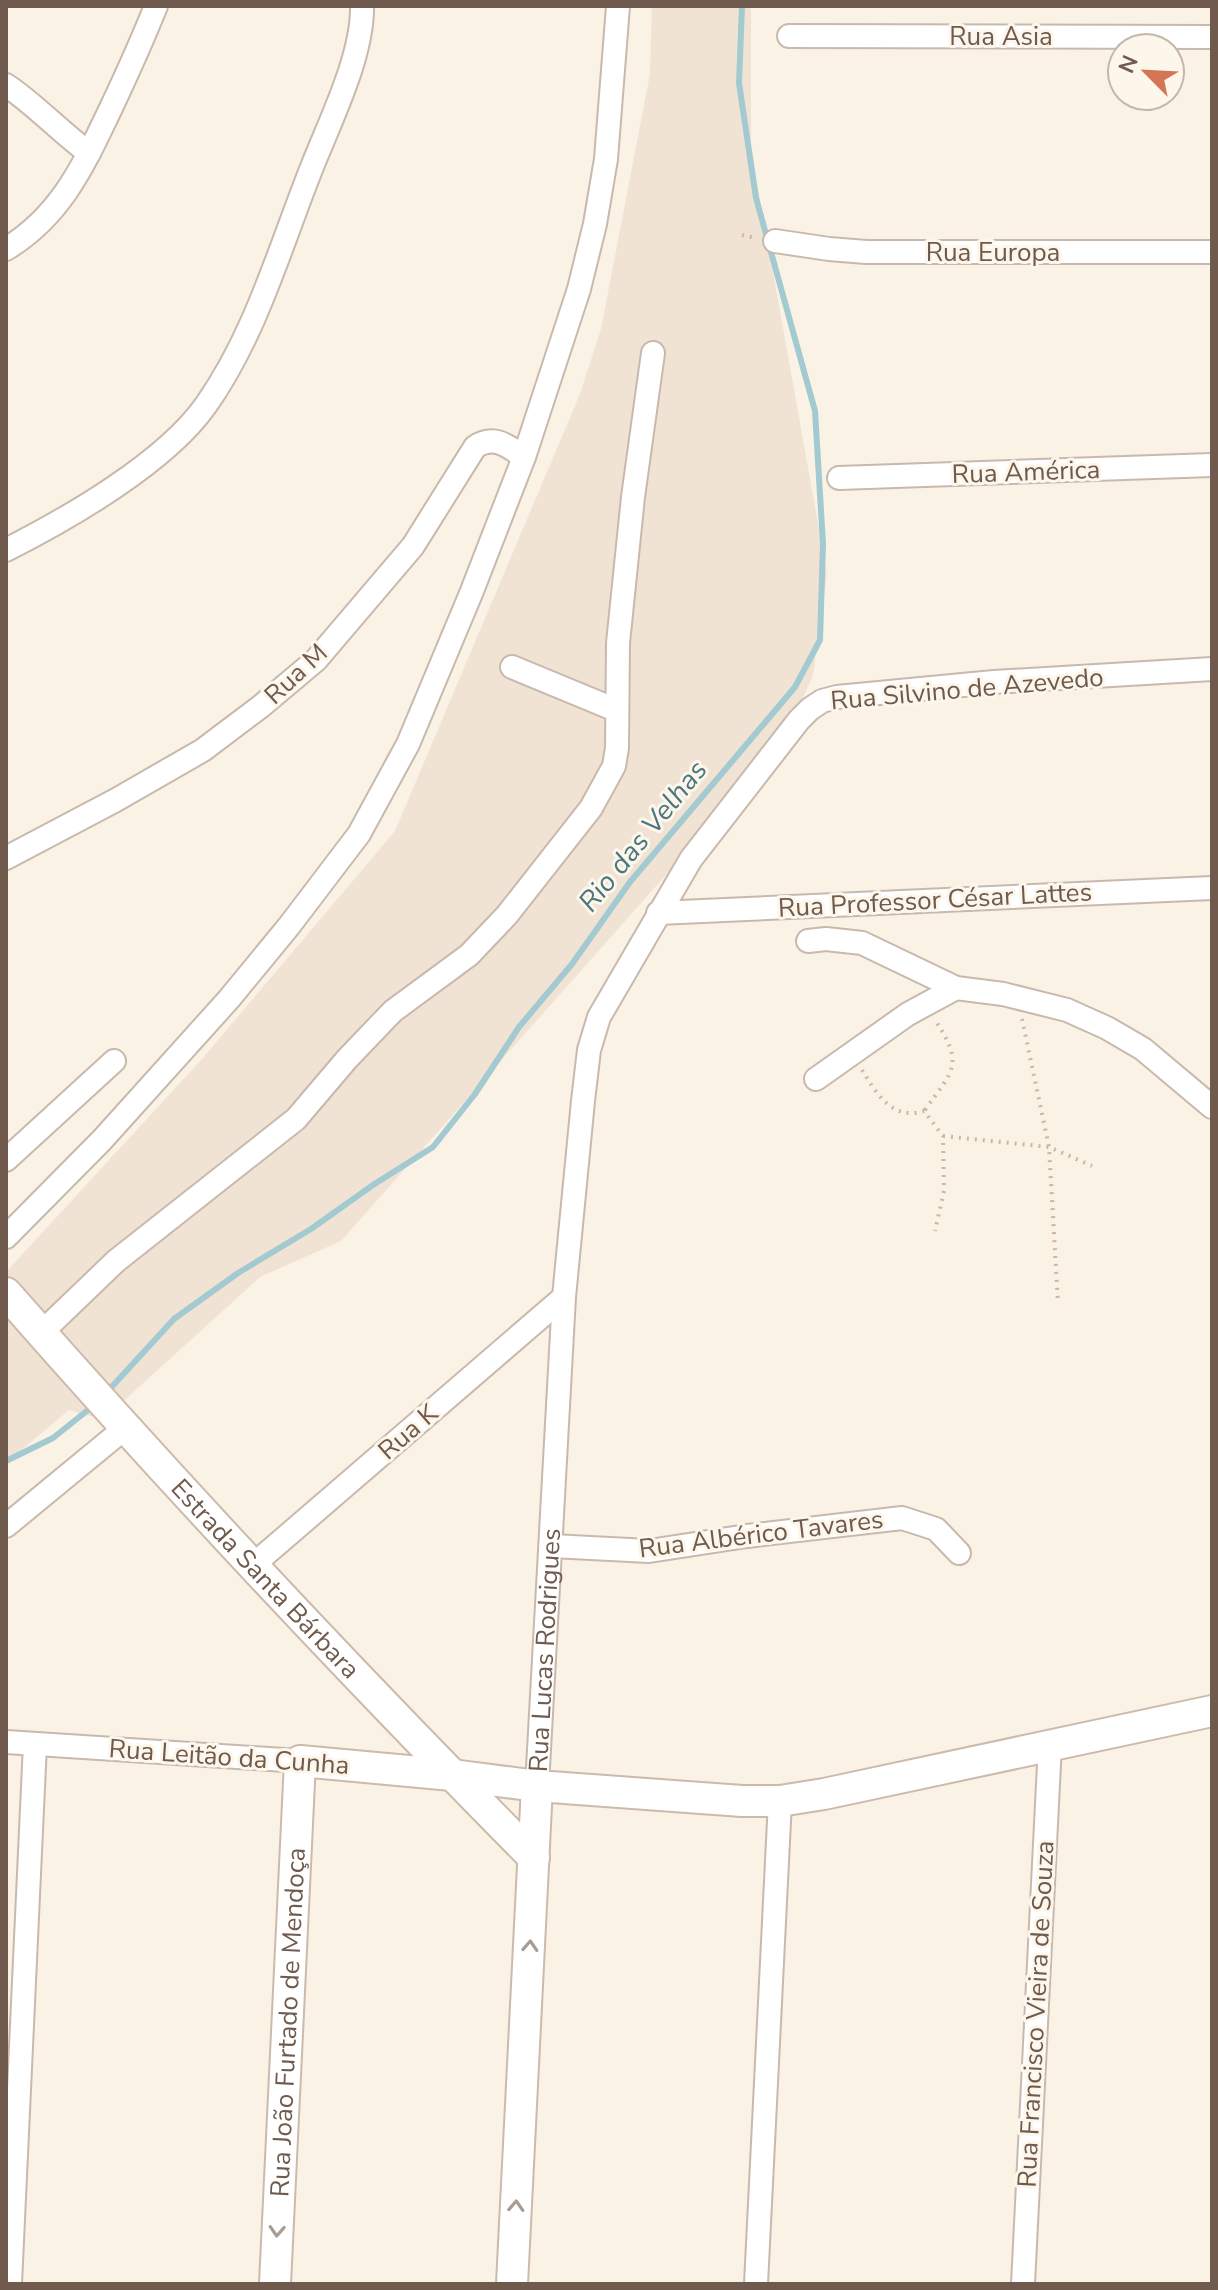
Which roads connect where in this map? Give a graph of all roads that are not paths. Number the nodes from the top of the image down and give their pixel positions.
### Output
1 (156, 6) edge
2 (362, 6) edge
3 (618, 6) edge
4 (789, 36) dead end
5 (1212, 37) edge
6 (6, 85) edge
7 (89, 153) junction
8 (765, 240) road end
9 (6, 249) edge
10 (1212, 252) edge
11 (653, 353) dead end
12 (524, 457) junction
13 (1212, 465) edge
14 (839, 478) dead end
15 (6, 550) edge
16 (512, 667) dead end
17 (1212, 669) edge
18 (616, 710) junction
19 (6, 858) edge
20 (1212, 888) edge
21 (658, 913) junction
22 (808, 941) dead end
23 (956, 988) junction
24 (599, 1017) joint
25 (114, 1061) dead end
26 (816, 1079) dead end
27 (1212, 1107) edge
28 (6, 1160) edge
29 (6, 1237) edge
30 (6, 1293) edge
31 (564, 1297) junction
32 (41, 1333) junction
33 (122, 1424) junction
34 (6, 1526) edge
35 (552, 1546) junction
36 (959, 1553) dead end
37 (252, 1566) junction
38 (1212, 1711) edge
39 (6, 1742) edge
40 (35, 1744) junction
41 (1050, 1744) junction
42 (300, 1761) junction
43 (452, 1775) junction
44 (537, 1786) junction
45 (780, 1801) junction
46 (534, 1858) junction
47 (10, 2284) edge
48 (275, 2284) edge
49 (512, 2284) edge
50 (756, 2284) edge
51 (1023, 2284) edge

1 - 7 street
2 - 15 street
3 - 12 street
4 - 5 street, Rua Asia
6 - 7 street
7 - 9 street
8 - 10 street, Rua Europa
11 - 18 street
12 - 19 street, Rua M
12 - 29 street
13 - 14 street, Rua América
16 - 18 street
17 - 21 street, Rua Silvino de Azevedo
18 - 32 street
20 - 21 street, Rua Professor César Lattes
21 - 24 street, Rua Silvino de Azevedo
22 - 23 street
23 - 26 street
23 - 27 street
24 - 31 street, Rua Lucas Rodrigues
25 - 28 street
30 - 32 street, Estrada Santa Bárbara
31 - 35 street, Rua Lucas Rodrigues
31 - 37 street, Rua K
32 - 33 street, Estrada Santa Bárbara
33 - 34 street
33 - 37 street, Estrada Santa Bárbara
35 - 36 street, Rua Albérico Tavares
35 - 44 street, Rua Lucas Rodrigues
37 - 43 street, Estrada Santa Bárbara
38 - 41 street, Rua Leitão da Cunha
39 - 40 street, Rua Leitão da Cunha
40 - 42 street, Rua Leitão da Cunha
40 - 47 street
41 - 45 street, Rua Leitão da Cunha
41 - 51 street, Rua Francisco Vieira de Souza
42 - 43 street, Rua Leitão da Cunha
42 -> 48 street, Rua João Furtado de Mendoça
43 - 44 street, Rua Leitão da Cunha
43 - 46 street, Estrada Santa Bárbara
44 - 45 street, Rua Leitão da Cunha
44 - 46 street, Rua Lucas Rodrigues
45 - 50 street
49 -> 46 street, Rua Lucas Rodrigues

